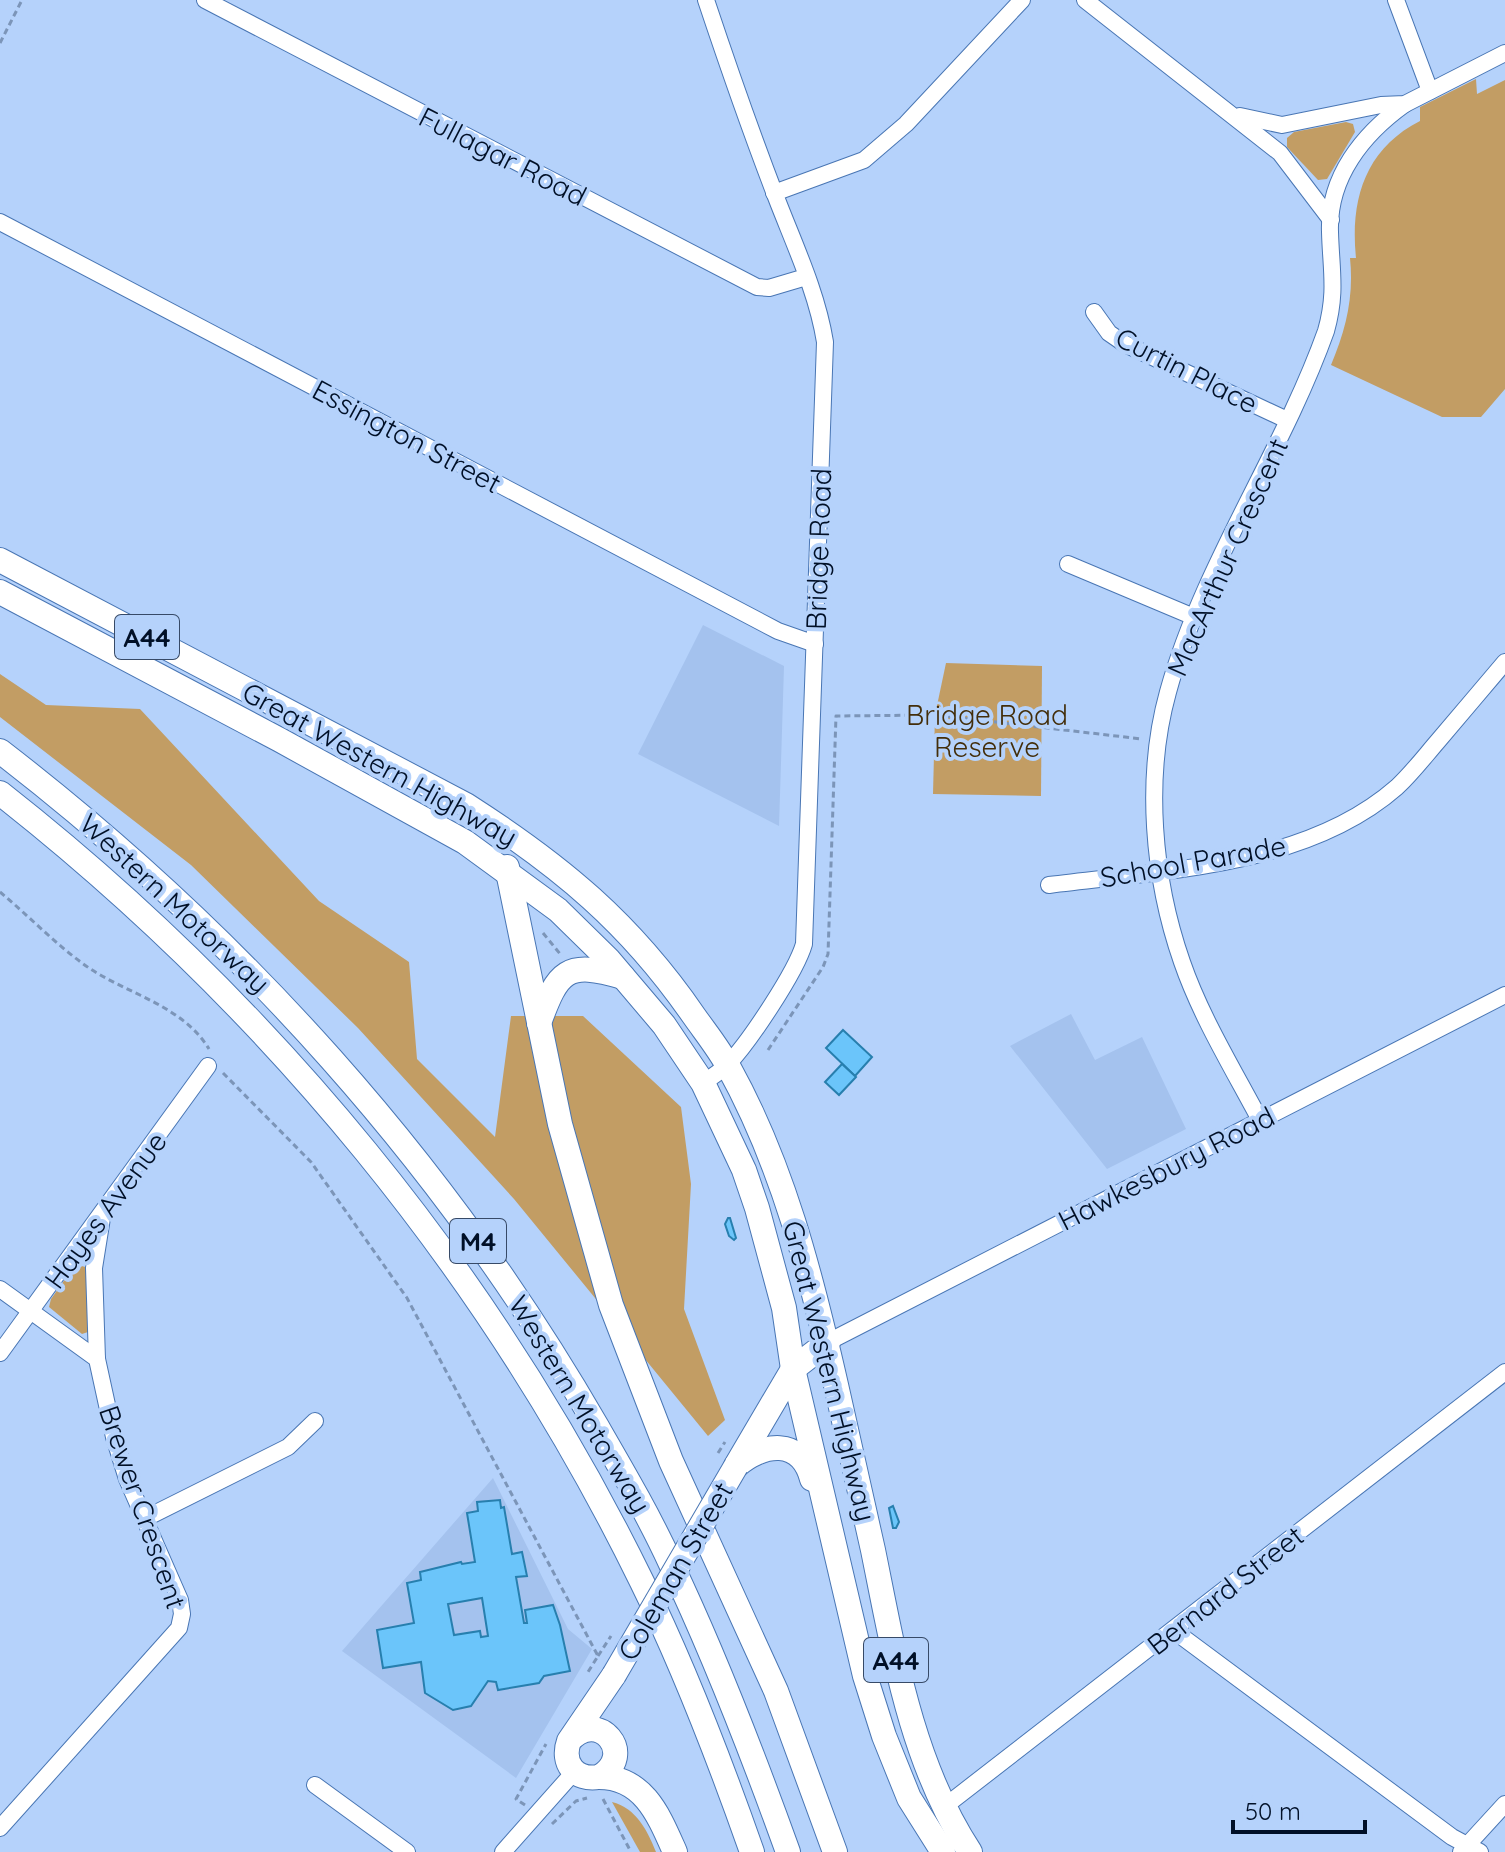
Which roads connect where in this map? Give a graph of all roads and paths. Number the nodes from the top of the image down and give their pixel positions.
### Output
1 (22, 0) edge
2 (205, 0) edge
3 (706, 0) edge
4 (1022, 0) edge
5 (1085, 0) edge
6 (1396, 0) edge
7 (0, 43) edge
8 (1505, 53) edge
9 (1430, 91) junction
10 (1405, 104) junction
11 (1234, 115) junction
12 (774, 193) junction
13 (1331, 220) junction
14 (0, 222) edge
15 (806, 277) junction
16 (1094, 312) dead end
17 (1287, 420) junction
18 (0, 560) edge
19 (1068, 564) dead end
20 (0, 592) edge
21 (1194, 617) junction
22 (114, 619) junction
23 (815, 644) junction
24 (101, 645) junction
25 (1505, 662) edge
26 (836, 716) dead end
27 (1158, 741) junction
28 (0, 751) edge
29 (404, 771) junction
30 (0, 793) edge
31 (1160, 870) junction
32 (510, 873) junction
33 (1049, 885) dead end
34 (0, 892) edge
35 (536, 924) dead end
36 (562, 957) dead end
37 (623, 977) junction
38 (1505, 995) edge
39 (538, 1025) junction
40 (214, 1063) junction
41 (728, 1065) junction
42 (703, 1083) junction
43 (1260, 1120) junction
44 (104, 1213) junction
45 (0, 1289) edge
46 (31, 1311) junction
47 (828, 1342) junction
48 (0, 1353) edge
49 (97, 1359) junction
50 (793, 1369) junction
51 (1505, 1372) edge
52 (315, 1421) dead end
53 (736, 1466) junction
54 (144, 1519) junction
55 (832, 1535) junction
56 (1173, 1630) junction
57 (611, 1636) dead end
58 (598, 1656) junction
59 (614, 1675) junction
60 (586, 1677) dead end
61 (560, 1738) junction
62 (613, 1743) junction
63 (574, 1772) junction
64 (315, 1785) dead end
65 (596, 1790) junction
66 (1505, 1804) edge
67 (944, 1807) junction
68 (536, 1814) junction
69 (0, 1828) edge
70 (1470, 1850) edge
71 (407, 1852) edge
72 (503, 1852) edge
73 (631, 1852) edge
74 (675, 1852) edge
75 (752, 1852) edge
76 (788, 1852) edge
77 (835, 1852) edge
78 (943, 1852) edge
79 (970, 1852) edge

1 - 7 path
2 - 15 street, Fullagar Road
3 - 12 street, Bridge Road
4 - 12 street
5 - 11 street
6 - 9 street
8 - 9 street
9 - 10 street
10 - 11 street
10 - 13 street, MacArthur Crescent
11 - 13 street
12 - 15 street, Bridge Road
13 - 17 street, MacArthur Crescent
14 - 23 street, Essington Street
15 - 23 street, Bridge Road
16 - 17 street, Curtin Place
17 - 21 street, MacArthur Crescent
18 - 22 highway, Great Western Highway / A44
19 - 21 street
20 - 24 highway, Great Western Highway / A44
21 - 27 street, MacArthur Crescent
22 - 24 street
22 - 29 highway, Great Western Highway / A44
23 - 41 street, Bridge Road
24 - 32 highway, Great Western Highway / A44
25 - 31 street, School Parade
26 - 27 path
27 - 31 street, MacArthur Crescent
28 - 76 highway, Western Motorway / M4
29 - 32 highway
29 - 41 highway, Great Western Highway / A44
30 - 75 highway, Western Motorway / M4
31 - 33 street, School Parade
31 - 43 street, MacArthur Crescent
32 - 37 highway, Great Western Highway / A44
32 - 39 highway
34 - 40 path
35 - 36 path
37 - 39 highway
37 - 42 highway, Great Western Highway / A44
38 - 43 street, Hawkesbury Road
39 - 77 highway
40 - 44 street, Hayes Avenue
40 - 58 path
41 - 42 street, Bridge Road
41 - 47 highway, Great Western Highway / A44
42 - 50 highway, Great Western Highway / A44
43 - 47 street, Hawkesbury Road
44 - 46 street, Hayes Avenue
44 - 49 street, Brewer Crescent
45 - 46 street
46 - 48 street, Hayes Avenue
46 - 49 street
47 - 50 highway, Coleman Street
47 - 67 highway, Great Western Highway / A44
49 - 54 street, Brewer Crescent
50 - 53 highway, Coleman Street
50 - 55 highway, Great Western Highway / A44
51 - 56 street, Bernard Street
52 - 54 street
53 - 55 highway, Coleman Street
53 - 59 highway, Coleman Street, bridge
54 - 69 street, Brewer Crescent
55 - 78 highway, Great Western Highway / A44
56 - 67 street, Bernard Street
56 - 70 street
57 - 58 path
58 - 60 path
59 - 61 highway, Coleman Street
59 - 62 highway, Coleman Street
61 - 62 highway
61 - 63 highway
61 - 68 path
62 - 65 highway
63 - 65 highway
63 - 68 street
64 - 71 street
65 - 68 path
65 - 73 path
65 - 74 highway
66 - 70 street
67 - 79 highway, Great Western Highway / A44
68 - 72 street

